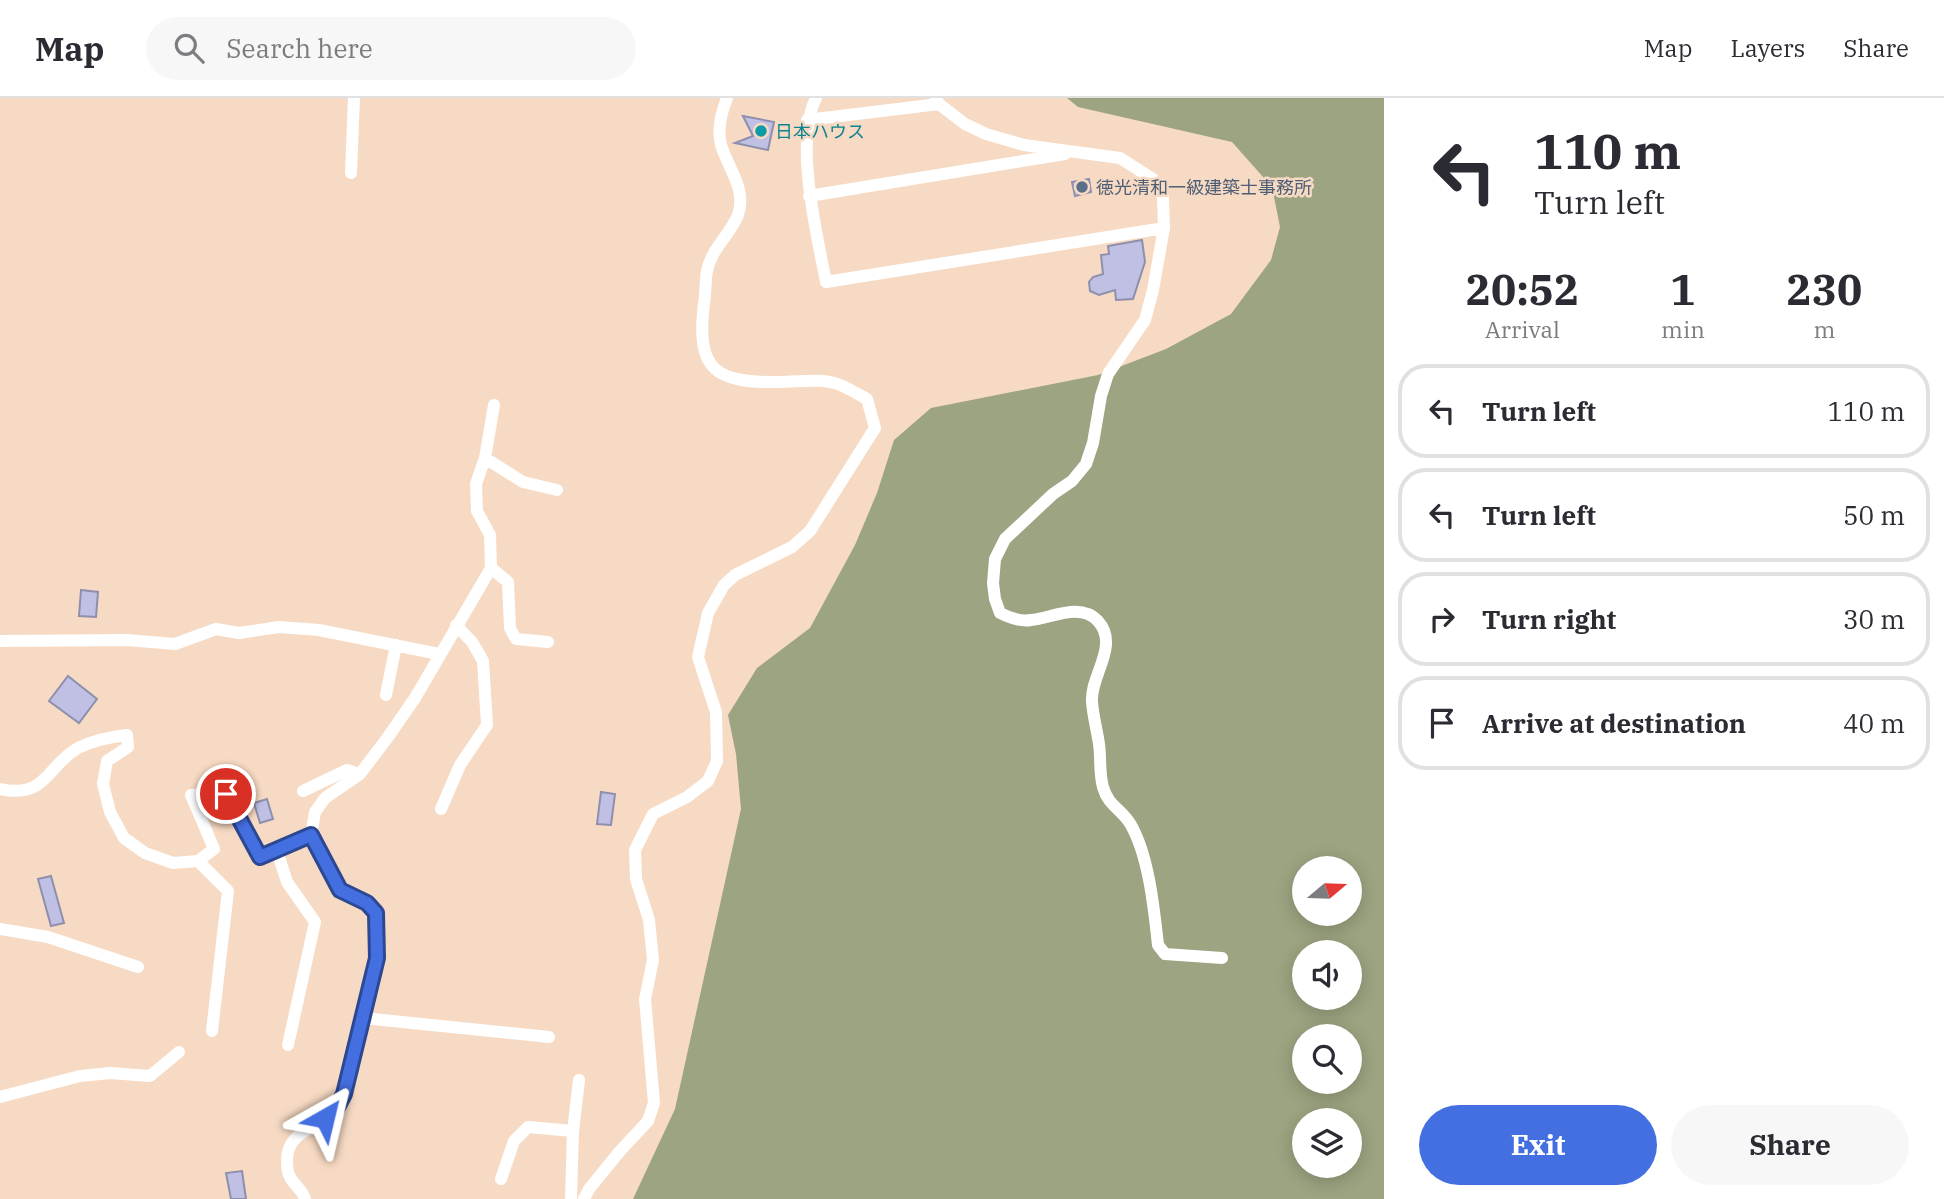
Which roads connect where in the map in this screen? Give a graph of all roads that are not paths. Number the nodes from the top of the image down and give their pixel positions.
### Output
1 (354, 98) edge
2 (727, 98) edge
3 (816, 98) edge
4 (937, 101) edge
5 (807, 120) junction
6 (1083, 152) junction
7 (351, 173) dead end
8 (809, 195) junction
9 (1164, 228) junction
10 (494, 405) dead end
11 (485, 458) junction
12 (557, 490) dead end
13 (491, 568) junction
14 (456, 625) junction
15 (0, 641) edge
16 (548, 642) dead end
17 (396, 645) junction
18 (439, 654) junction
19 (386, 695) dead end
20 (360, 774) junction
21 (0, 789) edge
22 (303, 791) dead end
23 (441, 809) dead end
24 (311, 835) junction
25 (277, 851) junction
26 (198, 861) junction
27 (0, 929) edge
28 (1222, 958) dead end
29 (138, 967) dead end
30 (363, 1018) junction
31 (212, 1031) dead end
32 (549, 1037) dead end
33 (288, 1045) dead end
34 (179, 1052) dead end
35 (579, 1080) dead end
36 (0, 1097) edge
37 (573, 1131) junction
38 (501, 1179) dead end
39 (305, 1199) edge
40 (571, 1199) edge
41 (584, 1199) edge

1 - 7 street
2 - 41 street
3 - 5 street
4 - 5 street
4 - 6 street
5 - 8 street
6 - 8 street
6 - 9 street
8 - 9 street
9 - 28 street
10 - 11 street
11 - 12 street
11 - 13 street
13 - 14 street
13 - 16 street
14 - 18 street
14 - 23 street
15 - 17 street
17 - 18 street
17 - 19 street
18 - 20 street
20 - 22 street
20 - 24 street
21 - 26 street
24 - 25 street
24 - 30 street
25 - 26 street
25 - 33 street
26 - 31 street
27 - 29 street
30 - 32 street
30 - 39 street
34 - 36 street
35 - 37 street
37 - 38 street
37 - 40 street

